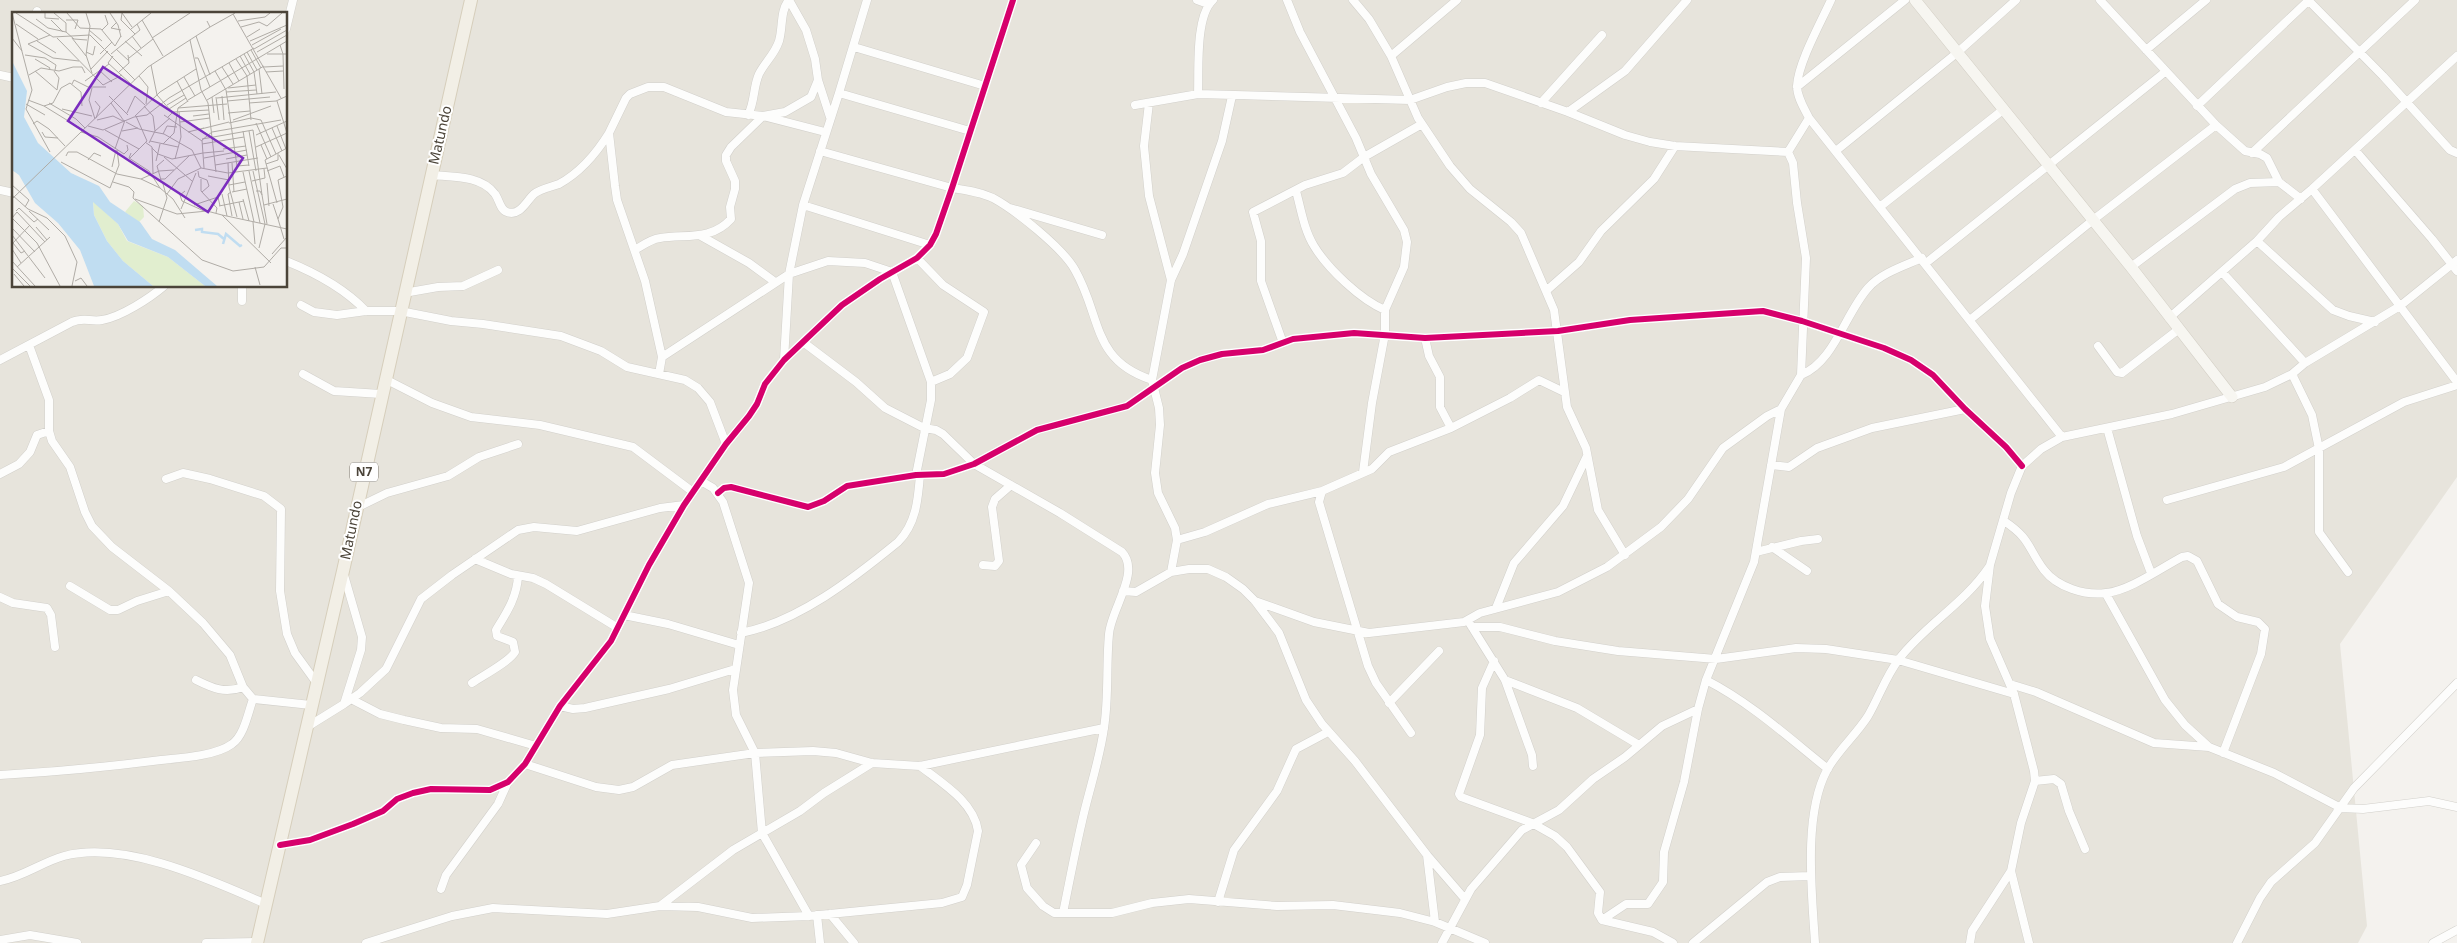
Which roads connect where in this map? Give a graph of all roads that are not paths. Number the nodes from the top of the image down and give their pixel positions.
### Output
1 (293, 0) edge
2 (471, 0) edge
3 (789, 0) edge
4 (867, 0) edge
5 (1013, 0) edge
6 (1197, 0) edge
7 (1287, 0) edge
8 (1353, 0) edge
9 (1457, 0) edge
10 (1688, 0) edge
11 (1831, 0) edge
12 (1905, 0) edge
13 (1915, 0) edge
14 (2016, 0) edge
15 (2100, 0) edge
16 (2206, 0) edge
17 (2309, 0) edge
18 (2414, 0) edge
19 (1210, 2) edge
20 (288, 21) edge
21 (1602, 35) dead end
22 (854, 47) junction
23 (2146, 50) junction
24 (1958, 52) junction
25 (2358, 52) junction
26 (1391, 56) junction
27 (2457, 56) edge
28 (2165, 72) junction
29 (818, 80) junction
30 (985, 86) junction
31 (1797, 87) junction
32 (840, 93) junction
33 (1198, 94) junction
34 (1232, 96) junction
35 (1333, 98) junction
36 (1410, 100) junction
37 (2408, 102) junction
38 (1149, 103) junction
39 (1541, 103) junction
40 (1135, 105) dead end
41 (2197, 106) junction
42 (2004, 109) junction
43 (1568, 112) junction
44 (748, 115) junction
45 (762, 116) junction
46 (830, 117) junction
47 (1809, 118) junction
48 (1422, 124) junction
49 (2216, 125) junction
50 (970, 131) junction
51 (825, 132) junction
52 (609, 133) junction
53 (1674, 146) junction
54 (1836, 150) junction
55 (2355, 150) junction
56 (820, 151) junction
57 (1788, 152) junction
58 (2252, 153) junction
59 (2457, 153) edge
60 (1364, 157) junction
61 (2048, 163) junction
62 (431, 175) junction
63 (2279, 182) junction
64 (952, 188) junction
65 (2312, 190) junction
66 (1296, 191) junction
67 (2301, 199) junction
68 (803, 205) junction
69 (1881, 206) junction
70 (1007, 207) junction
71 (2093, 220) junction
72 (1102, 234) dead end
73 (701, 236) junction
74 (2257, 241) junction
75 (930, 245) junction
76 (635, 250) junction
77 (917, 258) junction
78 (1924, 260) junction
79 (288, 262) edge
80 (2454, 262) edge
81 (2131, 267) junction
82 (498, 270) dead end
83 (892, 272) junction
84 (2222, 272) junction
85 (2457, 272) edge
86 (789, 274) junction
87 (1171, 280) junction
88 (776, 282) junction
89 (162, 288) edge
90 (242, 288) edge
91 (1546, 291) junction
92 (404, 293) junction
93 (242, 301) dead end
94 (301, 305) dead end
95 (2400, 306) junction
96 (1386, 310) junction
97 (366, 312) junction
98 (400, 312) junction
99 (2169, 318) junction
100 (1971, 319) junction
101 (1802, 321) junction
102 (2375, 322) junction
103 (2179, 329) junction
104 (1558, 331) junction
105 (1839, 333) junction
106 (1385, 334) junction
107 (1426, 338) junction
108 (803, 342) junction
109 (1283, 343) junction
110 (29, 345) junction
111 (2098, 346) dead end
112 (662, 357) junction
113 (0, 360) edge
114 (784, 360) junction
115 (2305, 363) junction
116 (304, 374) dead end
117 (659, 374) junction
118 (2292, 374) junction
119 (1801, 375) junction
120 (385, 379) junction
121 (1152, 380) junction
122 (931, 382) junction
123 (2457, 383) edge
124 (1154, 390) junction
125 (1564, 392) junction
126 (381, 394) junction
127 (2232, 397) junction
128 (1781, 409) junction
129 (1965, 409) junction
130 (924, 428) junction
131 (1451, 428) junction
132 (2107, 428) junction
133 (49, 431) junction
134 (2062, 437) junction
135 (518, 444) dead end
136 (726, 444) junction
137 (2319, 449) junction
138 (1587, 456) junction
139 (974, 464) junction
140 (1771, 465) junction
141 (2022, 466) junction
142 (1363, 472) junction
143 (0, 474) edge
144 (918, 475) junction
145 (166, 479) dead end
146 (701, 480) junction
147 (1011, 485) junction
148 (1322, 491) junction
149 (693, 492) junction
150 (718, 493) junction
151 (2167, 500) dead end
152 (684, 506) junction
153 (355, 509) junction
154 (2004, 521) junction
155 (1818, 539) dead end
156 (1177, 540) junction
157 (1789, 543) junction
158 (1772, 548) junction
159 (1756, 552) junction
160 (1625, 555) junction
161 (1788, 557) junction
162 (475, 560) junction
163 (983, 565) dead end
164 (1990, 565) junction
165 (343, 571) junction
166 (1807, 571) dead end
167 (1172, 572) junction
168 (2348, 572) dead end
169 (2151, 573) junction
170 (518, 576) junction
171 (70, 586) dead end
172 (169, 591) junction
173 (1123, 591) junction
174 (2106, 594) junction
175 (0, 597) edge
176 (1255, 601) junction
177 (1496, 608) junction
178 (624, 615) junction
179 (1470, 624) junction
180 (618, 628) junction
181 (1356, 632) junction
182 (741, 633) junction
183 (738, 645) junction
184 (55, 647) dead end
185 (1439, 651) dead end
186 (1716, 659) junction
187 (1898, 660) junction
188 (1494, 661) junction
189 (735, 669) junction
190 (196, 680) dead end
191 (1505, 680) junction
192 (1706, 680) junction
193 (316, 682) junction
194 (472, 683) dead end
195 (2010, 684) junction
196 (2457, 684) edge
197 (243, 687) junction
198 (2014, 694) junction
199 (253, 700) junction
200 (348, 702) junction
201 (1390, 703) junction
202 (311, 705) junction
203 (560, 706) junction
204 (1698, 709) junction
205 (307, 727) junction
206 (1104, 728) junction
207 (1328, 732) junction
208 (1411, 732) dead end
209 (1640, 745) junction
210 (536, 746) junction
211 (2209, 747) junction
212 (755, 753) junction
213 (2223, 753) junction
214 (872, 763) junction
215 (525, 764) junction
216 (920, 766) junction
217 (1533, 766) dead end
218 (1828, 769) junction
219 (0, 775) edge
220 (2035, 781) junction
221 (508, 782) junction
222 (2457, 807) edge
223 (2341, 808) junction
224 (1532, 823) junction
225 (762, 833) junction
226 (1036, 843) dead end
227 (280, 845) junction
228 (2085, 850) dead end
229 (1427, 855) junction
230 (2011, 871) junction
231 (1810, 876) junction
232 (0, 881) edge
233 (441, 890) dead end
234 (1465, 899) junction
235 (1218, 902) junction
236 (266, 904) junction
237 (660, 906) junction
238 (1063, 913) junction
239 (830, 914) junction
240 (813, 916) junction
241 (1602, 920) junction
242 (1435, 922) junction
243 (1450, 929) junction
244 (2457, 930) edge
245 (0, 940) edge
246 (257, 942) edge
247 (77, 943) edge
248 (206, 943) edge
249 (366, 943) edge
250 (820, 943) edge
251 (854, 943) edge
252 (1442, 943) edge
253 (1485, 943) edge
254 (1673, 943) edge
255 (1693, 943) edge
256 (1815, 943) edge
257 (1970, 943) edge
258 (2029, 943) edge
259 (2237, 943) edge
260 (2434, 943) edge

1 - 20 street
2 - 62 main road, Matundo / N7
3 - 29 street
3 - 44 street
4 - 22 street
5 - 30 street
6 - 19 street
7 - 35 street
8 - 26 street
9 - 26 street
10 - 43 street
11 - 31 street
12 - 31 street
13 - 24 street
14 - 24 street
15 - 23 street
16 - 23 street
17 - 25 street
17 - 41 street
18 - 25 street
19 - 33 street
21 - 39 street
22 - 30 street
22 - 32 street
23 - 28 street
24 - 42 street
24 - 54 street
25 - 37 street
25 - 58 street
26 - 36 street
27 - 37 street
28 - 41 street
28 - 61 street
29 - 45 street
29 - 46 street
30 - 50 street
31 - 47 street
32 - 46 street
32 - 50 street
33 - 34 street
33 - 38 street
34 - 35 street
34 - 87 street
35 - 36 street
35 - 60 street
36 - 39 street
36 - 48 street
37 - 55 street
37 - 59 street
38 - 40 street
38 - 87 street
39 - 43 street
41 - 49 street
42 - 61 street
42 - 69 street
43 - 53 street
44 - 45 street
44 - 52 street
45 - 51 street
45 - 73 street
46 - 51 street
47 - 54 street
47 - 57 street
48 - 60 street
48 - 91 street
49 - 58 street
49 - 71 street
50 - 64 street
51 - 56 street
52 - 62 street
52 - 76 street
53 - 57 street
53 - 91 street
54 - 69 street
55 - 65 street
55 - 80 street
56 - 64 street
56 - 68 street
57 - 101 street
58 - 63 street
60 - 66 street
60 - 96 street
61 - 71 street
61 - 78 street
62 - 92 main road, Matundo / N7
63 - 67 street
63 - 81 street
64 - 70 street
64 - 75 street
65 - 67 street
65 - 95 street
66 - 96 street
66 - 109 street
67 - 74 street
68 - 75 street
68 - 86 street
69 - 78 street
70 - 72 street
70 - 121 street
71 - 81 street
71 - 100 street
73 - 76 street
73 - 88 street
74 - 84 street
74 - 102 street
75 - 77 street
76 - 112 street
77 - 83 street
77 - 122 street
78 - 100 street
78 - 105 street
79 - 97 street
80 - 85 street
80 - 95 street
81 - 99 street
82 - 92 street
83 - 86 street
83 - 108 street
83 - 122 street
84 - 99 street
84 - 115 street
86 - 88 street
86 - 114 street
87 - 121 street
88 - 112 street
89 - 110 street
90 - 93 street
91 - 104 street
92 - 98 main road, Matundo / N7
94 - 97 street
95 - 102 street
95 - 123 street
96 - 106 street
97 - 98 street
98 - 117 street
98 - 120 main road, Matundo / N7
99 - 103 street
100 - 134 street
101 - 104 street
101 - 105 street
101 - 119 street
102 - 115 street
103 - 111 street
103 - 127 street
104 - 107 street
104 - 125 street
105 - 119 street
105 - 129 street
106 - 107 street
106 - 109 street
106 - 142 street
107 - 131 street
108 - 114 street
108 - 130 street
109 - 124 street
110 - 113 street
110 - 133 street
112 - 117 street
114 - 136 street
115 - 118 street
116 - 126 street
117 - 136 street
118 - 127 street
118 - 137 street
119 - 128 street
120 - 126 main road, Matundo / N7
120 - 149 street
121 - 124 street
122 - 130 street
123 - 137 street
124 - 139 street
124 - 156 street
125 - 131 street
125 - 138 street
126 - 153 main road, Matundo / N7
127 - 132 street
128 - 140 street
128 - 160 street
129 - 140 street
129 - 141 street
130 - 139 street
130 - 144 street
131 - 142 street
132 - 134 street
132 - 169 street
133 - 143 street
133 - 172 street
134 - 141 street
135 - 153 street
136 - 146 street
137 - 151 street
137 - 168 street
138 - 160 street
138 - 177 street
139 - 144 street
139 - 147 street
140 - 159 street
141 - 154 street
142 - 148 street
144 - 150 street
144 - 182 street
145 - 193 street
146 - 149 street
146 - 150 street
147 - 163 street
147 - 173 street
148 - 156 street
148 - 181 street
149 - 152 street
150 - 182 street
152 - 162 street
152 - 178 street
153 - 165 main road, Matundo / N7
154 - 164 street
154 - 174 street
155 - 157 street
156 - 167 street
157 - 158 street
157 - 161 street
158 - 159 street
158 - 161 street
159 - 186 street
160 - 177 street
161 - 166 street
162 - 170 street
162 - 200 street
164 - 187 street
164 - 195 street
165 - 193 main road, Matundo / N7
165 - 200 street
167 - 173 street
167 - 176 street
169 - 174 street
169 - 213 street
170 - 180 street
170 - 194 street
171 - 172 street
172 - 197 street
173 - 206 street
174 - 211 street
175 - 184 street
176 - 181 street
176 - 207 street
177 - 179 street
178 - 180 street
178 - 183 street
179 - 181 street
179 - 186 street
179 - 188 street
180 - 203 street
181 - 201 street
182 - 183 street
183 - 189 street
185 - 201 street
186 - 187 street
186 - 192 street
187 - 198 street
187 - 218 street
188 - 191 street
188 - 224 street
189 - 203 street
189 - 212 street
190 - 197 street
191 - 209 street
191 - 217 street
192 - 204 street
192 - 218 street
193 - 202 main road, Matundo / N7
195 - 198 street
195 - 211 street
196 - 223 street
197 - 199 street
198 - 220 street
199 - 202 street
199 - 219 street
200 - 205 street
200 - 210 street
201 - 208 street
202 - 205 main road, Matundo / N7
203 - 210 street
204 - 209 street
204 - 241 street
205 - 227 main road, Matundo / N7
206 - 216 street
206 - 238 street
207 - 229 street
207 - 235 street
209 - 224 street
210 - 215 street
211 - 213 street
212 - 214 street
212 - 215 street
212 - 225 street
213 - 223 street
214 - 216 street
214 - 225 street
215 - 221 street
216 - 239 street
218 - 231 street
220 - 228 street
220 - 230 street
221 - 227 street
221 - 233 street
222 - 223 street
223 - 259 street
224 - 234 street
224 - 241 street
225 - 237 street
225 - 240 street
226 - 238 street
227 - 236 main road, Matundo / N7
229 - 234 street
229 - 242 street
230 - 257 street
230 - 258 street
231 - 255 street
231 - 256 street
232 - 236 street
234 - 243 street
235 - 238 street
235 - 242 street
236 - 246 main road, Matundo / N7
237 - 240 street
237 - 249 street
239 - 240 street
239 - 251 street
240 - 250 street
241 - 254 street
242 - 243 street
243 - 252 street
243 - 253 street
244 - 260 street
245 - 247 street
246 - 248 street

